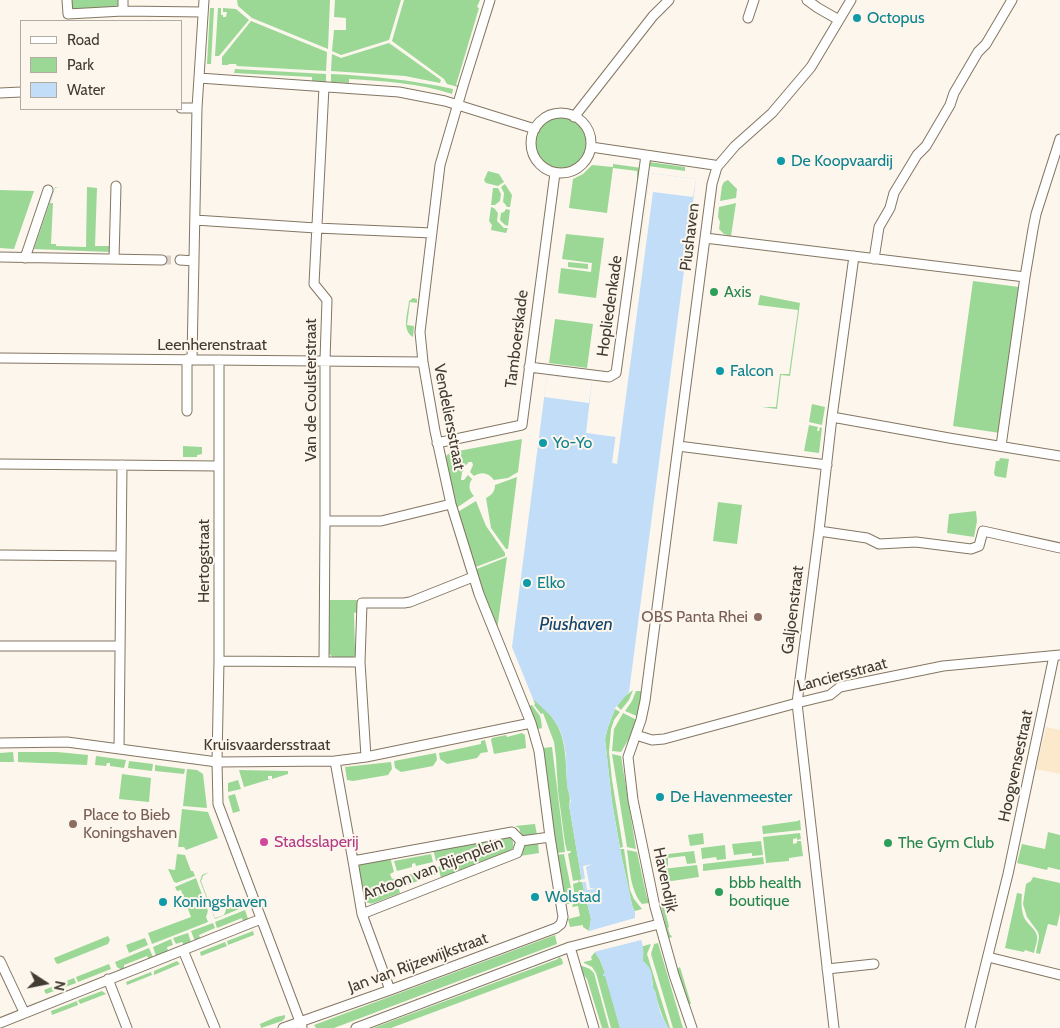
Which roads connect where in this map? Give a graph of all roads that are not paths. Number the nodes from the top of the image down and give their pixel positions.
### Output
1 (67, 0) edge
2 (122, 0) edge
3 (204, 0) edge
4 (490, 0) edge
5 (669, 0) edge
6 (754, 0) edge
7 (806, 0) edge
8 (851, 0) edge
9 (1012, 0) edge
10 (123, 11) junction
11 (203, 12) junction
12 (68, 18) edge
13 (748, 18) dead end
14 (840, 20) junction
15 (199, 78) junction
16 (324, 88) junction
17 (20, 92) edge
18 (0, 93) edge
19 (458, 104) junction
20 (182, 108) edge
21 (197, 108) junction
22 (574, 116) junction
23 (535, 129) junction
24 (1060, 139) edge
25 (590, 147) junction
26 (646, 155) junction
27 (717, 167) junction
28 (555, 173) junction
29 (116, 186) dead end
30 (48, 190) dead end
31 (195, 220) junction
32 (316, 228) junction
33 (432, 234) junction
34 (705, 238) junction
35 (854, 256) junction
36 (0, 257) edge
37 (25, 258) junction
38 (114, 258) junction
39 (874, 258) junction
40 (162, 260) tunnel mouth
41 (180, 260) tunnel mouth
42 (194, 261) junction
43 (1025, 278) junction
44 (0, 358) edge
45 (190, 359) junction
46 (219, 360) junction
47 (325, 360) junction
48 (423, 362) junction
49 (529, 367) junction
50 (187, 411) dead end
51 (832, 417) junction
52 (438, 443) junction
53 (678, 446) junction
54 (1001, 446) junction
55 (1060, 456) edge
56 (0, 464) edge
57 (122, 465) junction
58 (827, 465) junction
59 (219, 466) junction
60 (451, 504) junction
61 (326, 521) junction
62 (819, 531) junction
63 (1060, 548) edge
64 (0, 555) edge
65 (121, 556) junction
66 (473, 577) junction
67 (0, 646) edge
68 (120, 646) junction
69 (1057, 656) edge
70 (219, 661) junction
71 (324, 661) junction
72 (360, 662) junction
73 (796, 703) junction
74 (531, 723) junction
75 (636, 735) junction
76 (0, 743) edge
77 (119, 749) junction
78 (366, 756) junction
79 (335, 761) junction
80 (216, 762) junction
81 (550, 837) junction
82 (521, 841) junction
83 (353, 861) junction
84 (362, 914) junction
85 (261, 919) junction
86 (659, 924) junction
87 (570, 947) junction
88 (183, 950) junction
89 (988, 957) junction
90 (0, 961) edge
91 (874, 964) dead end
92 (827, 969) junction
93 (1060, 975) edge
94 (108, 979) junction
95 (390, 990) junction
96 (24, 1012) junction
97 (0, 1023) edge
98 (301, 1025) edge
99 (128, 1028) edge
100 (215, 1028) edge
101 (283, 1028) edge
102 (356, 1028) edge
103 (594, 1028) edge
104 (692, 1028) edge
105 (834, 1028) edge
106 (970, 1028) edge

1 - 12 street
2 - 10 street
3 - 11 street
4 - 19 street, Vendeliersstraat
5 - 22 street
6 - 13 street
7 - 14 street
8 - 14 street
9 - 39 street
10 - 11 street
10 - 12 street
11 - 15 street
14 - 27 street
15 - 16 street
15 - 21 street
16 - 19 street
16 - 32 street, Van de Coulsterstraat
17 - 18 street
19 - 23 street
19 - 33 street, Vendeliersstraat
20 - 21 street
21 - 31 street
22 - 23 street
22 - 25 street
23 - 28 street
24 - 43 street
25 - 26 street
25 - 28 street
26 - 27 street
26 - 49 street, Hopliedenkade
27 - 34 street, Piushaven
28 - 49 street, Tamboerskade
29 - 38 street
30 - 37 street
31 - 32 street
31 - 42 street
32 - 33 street
32 - 47 street, Van de Coulsterstraat
33 - 48 street, Vendeliersstraat
34 - 35 street
34 - 53 street, Piushaven
35 - 39 street
35 - 51 street, Galjoenstraat
36 - 37 street
37 - 38 street
38 - 40 street
39 - 43 street
41 - 42 street
42 - 45 street
43 - 54 street
44 - 45 street, Leenherenstraat
45 - 46 street, Leenherenstraat
45 - 50 street
46 - 47 street, Leenherenstraat
46 - 59 street, Hertogstraat
47 - 48 street, Leenherenstraat
47 - 61 street, Van de Coulsterstraat
48 - 52 street, Vendeliersstraat
49 - 52 street, Tamboerskade
51 - 54 street
51 - 58 street, Galjoenstraat
52 - 60 street, Vendeliersstraat
53 - 58 street
53 - 75 street, Piushaven
54 - 55 street
56 - 57 street
57 - 59 street
57 - 65 street
58 - 62 street, Galjoenstraat
59 - 70 street, Hertogstraat
60 - 61 street
60 - 66 street, Vendeliersstraat
61 - 71 street, Van de Coulsterstraat
62 - 63 street
62 - 73 street, Galjoenstraat
64 - 65 street
65 - 68 street
66 - 72 street
66 - 74 street, Vendeliersstraat
67 - 68 street
68 - 77 street
69 - 73 street, Lanciersstraat
69 - 89 street, Hoogvensestraat
70 - 71 street
70 - 80 street, Hertogstraat
71 - 72 street
72 - 78 street
73 - 75 street, Lanciersstraat
73 - 92 street, Galjoenstraat
74 - 78 street, Kruisvaardersstraat
74 - 81 street
75 - 86 street, Havendijk
76 - 77 street, Kruisvaardersstraat
77 - 80 street, Kruisvaardersstraat
78 - 79 street, Kruisvaardersstraat
79 - 80 street, Kruisvaardersstraat
79 - 83 street
80 - 85 street, Hertogstraat
81 - 82 street, Antoon van Rijenplein
81 - 95 street, Jan van Rijzewijkstraat
82 - 83 street, Antoon van Rijenplein
82 - 84 street, Antoon van Rijenplein
83 - 84 street, Antoon van Rijenplein
84 - 95 street
85 - 88 street
85 - 98 street, Hertogstraat
86 - 87 street
86 - 104 street, Havendijk
87 - 102 street
87 - 103 street
88 - 94 street
88 - 100 street
89 - 93 street
89 - 106 street, Hoogvensestraat
90 - 96 street
91 - 92 street
92 - 105 street, Galjoenstraat
94 - 96 street
94 - 99 street
95 - 98 street, Jan van Rijzewijkstraat
96 - 97 street
98 - 101 street, Jan van Rijzewijkstraat

